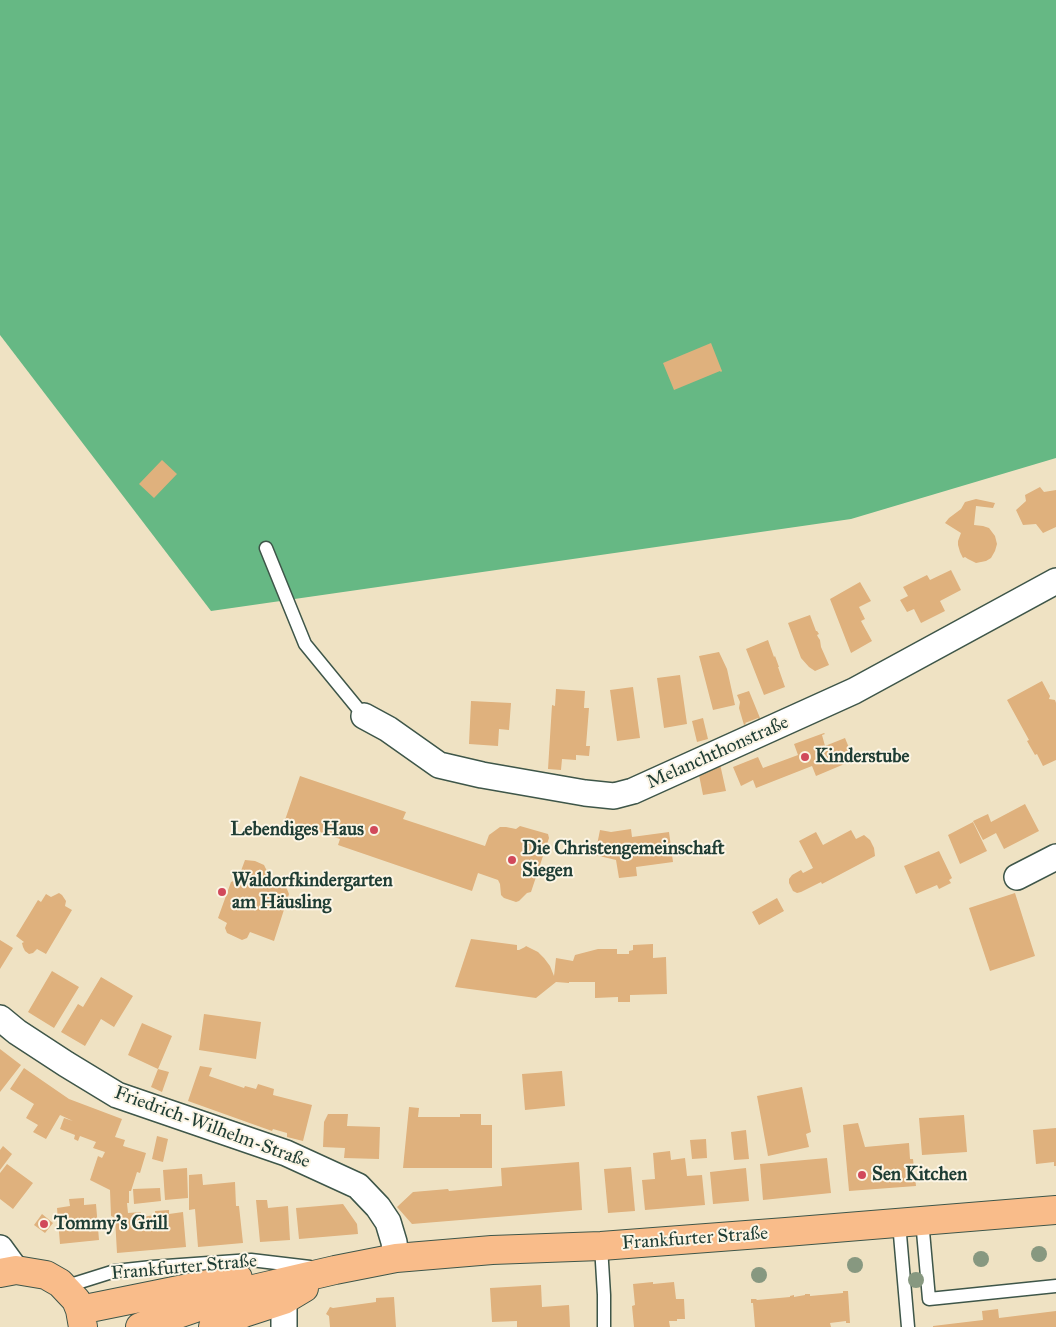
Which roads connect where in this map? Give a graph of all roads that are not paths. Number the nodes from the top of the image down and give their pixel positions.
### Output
1 (266, 548) dead end
2 (1056, 580) edge
3 (364, 716) joint
4 (1056, 857) edge
5 (1017, 877) dead end
6 (0, 1018) edge
7 (1056, 1210) edge
8 (910, 1222) junction
9 (601, 1246) junction
10 (0, 1248) edge
11 (396, 1258) junction
12 (335, 1270) junction
13 (8, 1271) edge
14 (1056, 1286) edge
15 (64, 1287) junction
16 (284, 1300) junction
17 (81, 1318) edge
18 (215, 1326) edge
19 (140, 1327) edge
20 (284, 1327) edge
21 (604, 1327) edge
22 (908, 1327) edge

1 - 3 lane
2 - 3 street, Melanchthonstraße
4 - 5 street
6 - 11 street, Friedrich-Wilhelm-Straße
7 - 8 main road, Frankfurter Straße
8 - 9 main road, Frankfurter Straße
8 - 14 lane
8 - 22 lane
9 - 11 main road, Frankfurter Straße
9 - 21 lane
10 - 13 street
11 - 12 main road, Frankfurter Straße
12 - 15 lane, Frankfurter Straße
12 - 16 main road
12 - 17 main road, Frankfurter Straße
12 - 19 main road, Frankfurter Straße
13 - 15 main road
15 - 17 main road
16 - 18 main road
16 - 20 street

